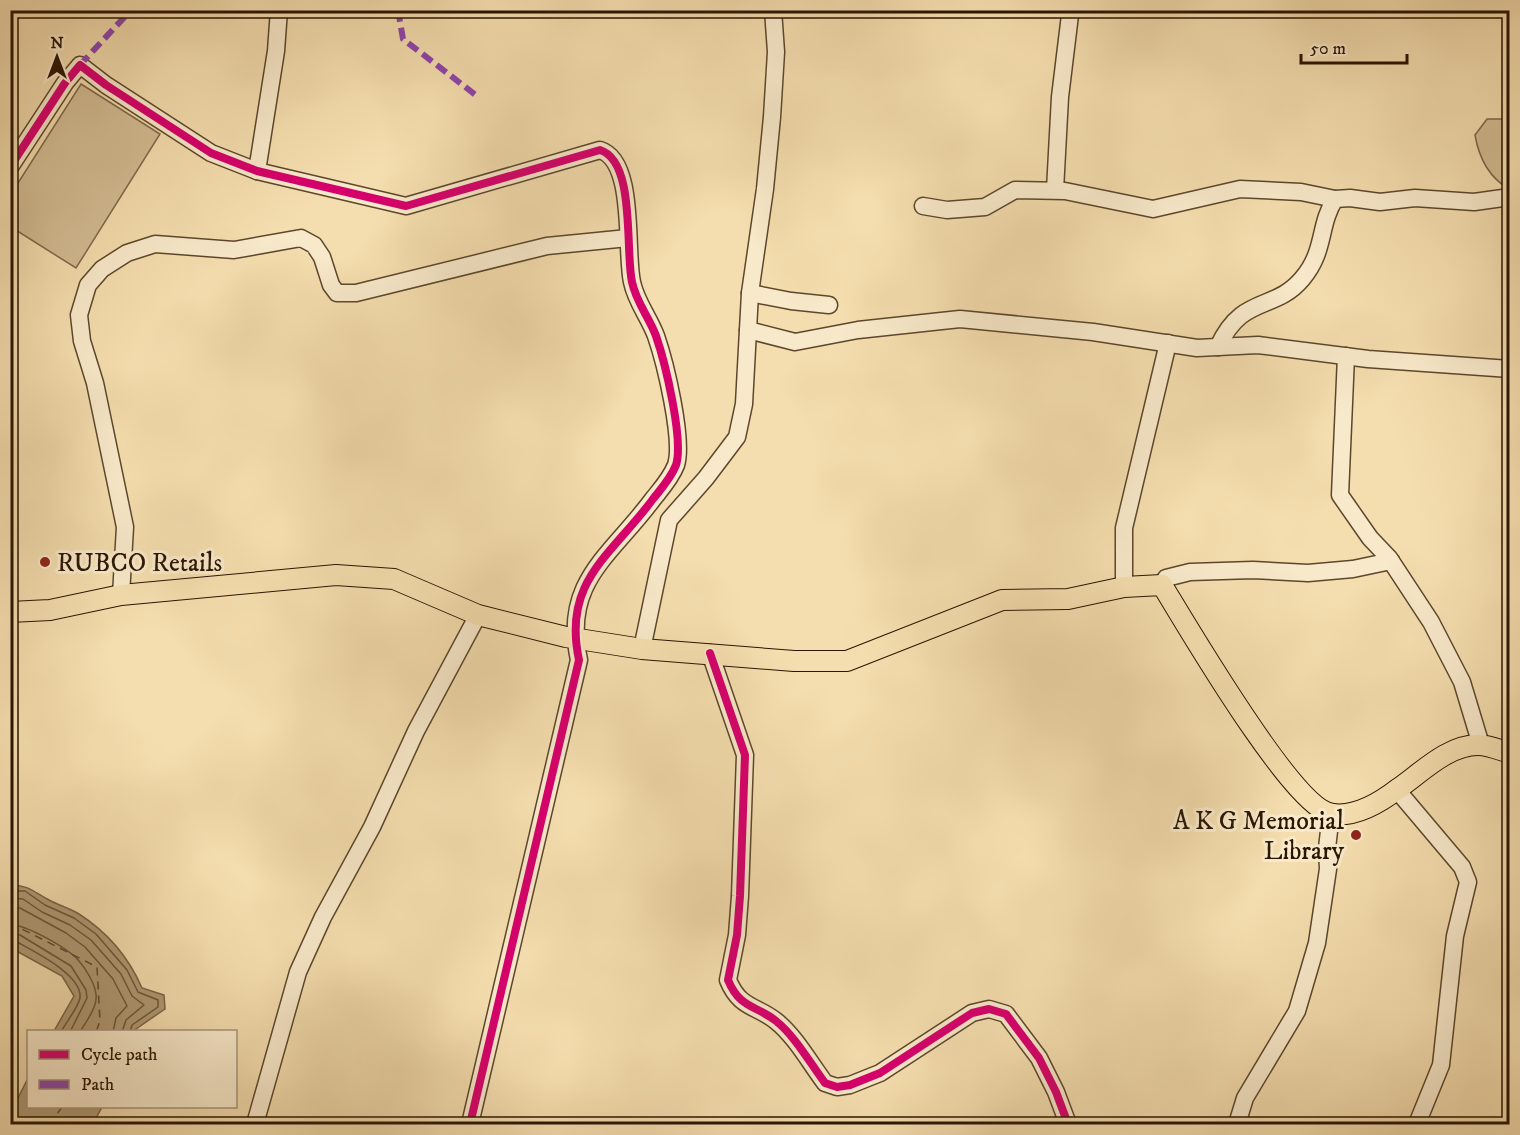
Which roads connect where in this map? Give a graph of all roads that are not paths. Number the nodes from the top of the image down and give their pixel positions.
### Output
1 (279, 10) edge
2 (773, 10) edge
3 (1072, 12) edge
4 (10, 166) edge
5 (257, 171) junction
6 (1055, 190) junction
7 (1509, 196) edge
8 (1335, 199) junction
9 (923, 206) dead end
10 (628, 238) junction
11 (750, 292) junction
12 (828, 304) dead end
13 (748, 330) junction
14 (1167, 343) junction
15 (1218, 347) junction
16 (1346, 356) junction
17 (1509, 369) edge
18 (1391, 561) junction
19 (1162, 585) junction
20 (1124, 587) junction
21 (121, 596) junction
22 (10, 612) edge
23 (478, 615) junction
24 (574, 638) junction
25 (642, 649) junction
26 (710, 652) junction
27 (1481, 745) junction
28 (1509, 753) edge
29 (1397, 790) junction
30 (1331, 814) junction
31 (255, 1125) edge
32 (470, 1125) edge
33 (1068, 1125) edge
34 (1237, 1125) edge
35 (1417, 1125) edge

1 - 5 street
2 - 11 street
3 - 6 street
4 - 5 street
5 - 10 street
6 - 8 street
6 - 9 street
7 - 8 street
8 - 15 street
10 - 21 street
10 - 24 street
11 - 12 street
11 - 13 street
13 - 14 street
13 - 25 street
14 - 15 street
14 - 20 street
15 - 16 street
16 - 17 street
16 - 18 street
18 - 19 street
18 - 27 street
19 - 20 main road
19 - 30 main road
20 - 26 main road
21 - 22 main road
21 - 23 main road
23 - 24 main road
23 - 31 street
24 - 25 main road
24 - 32 street
25 - 26 main road
26 - 33 street
27 - 28 main road
27 - 29 main road
29 - 30 main road
29 - 35 street
30 - 34 street

